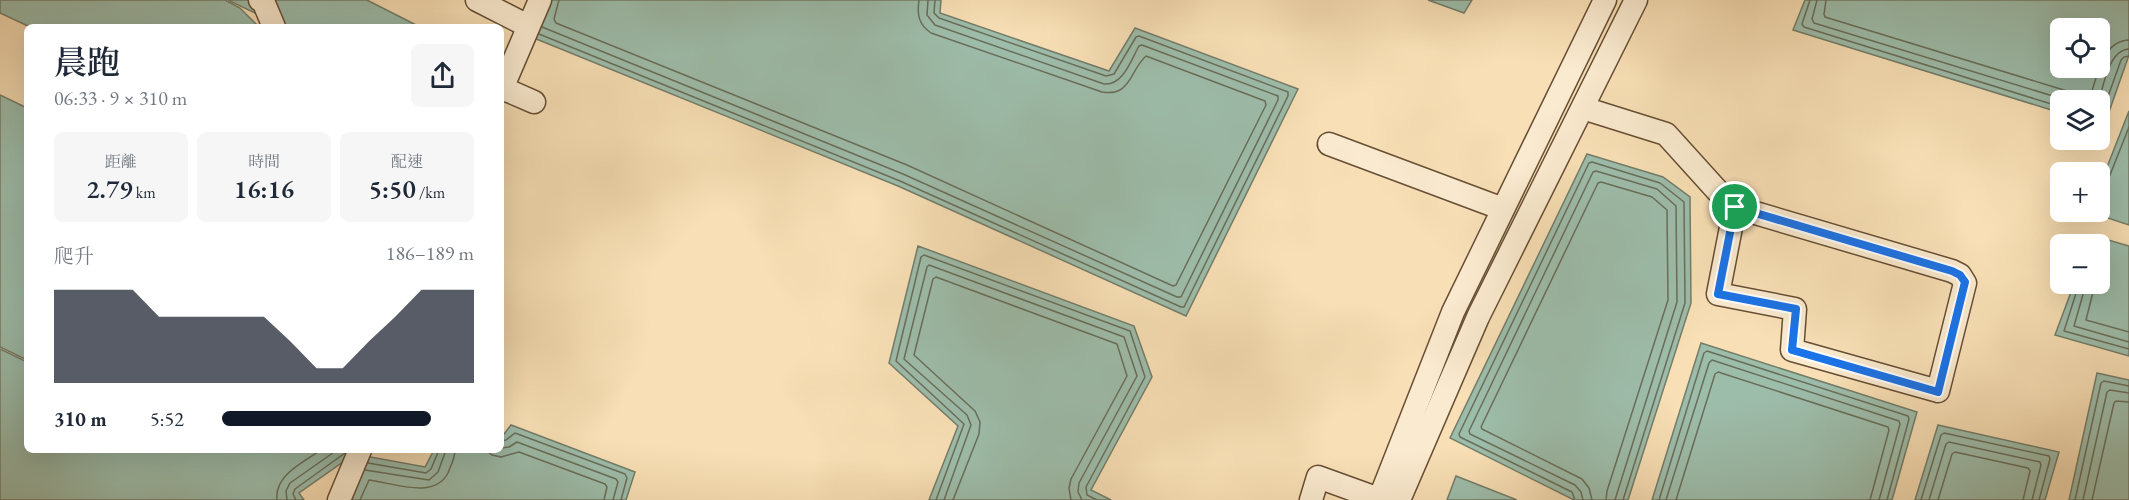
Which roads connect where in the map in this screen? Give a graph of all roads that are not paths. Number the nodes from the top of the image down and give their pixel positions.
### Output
1 (260, 0) edge
2 (477, 0) edge
3 (540, 0) edge
4 (1605, 0) edge
5 (1636, 0) edge
6 (273, 24) edge
7 (528, 26) junction
8 (504, 85) edge
9 (504, 91) edge
10 (534, 102) dead end
11 (1583, 108) junction
12 (1329, 144) dead end
13 (1735, 207) junction
14 (1503, 208) junction
15 (359, 453) edge
16 (339, 500) edge
17 (1311, 500) edge
18 (1379, 500) edge
19 (1399, 500) edge

1 - 6 street
2 - 7 street
3 - 7 street
4 - 14 street
5 - 11 street
7 - 8 street
9 - 10 street
11 - 13 street
11 - 19 street
12 - 14 street
13 - 13 street
14 - 18 street
15 - 16 street
17 - 18 street

